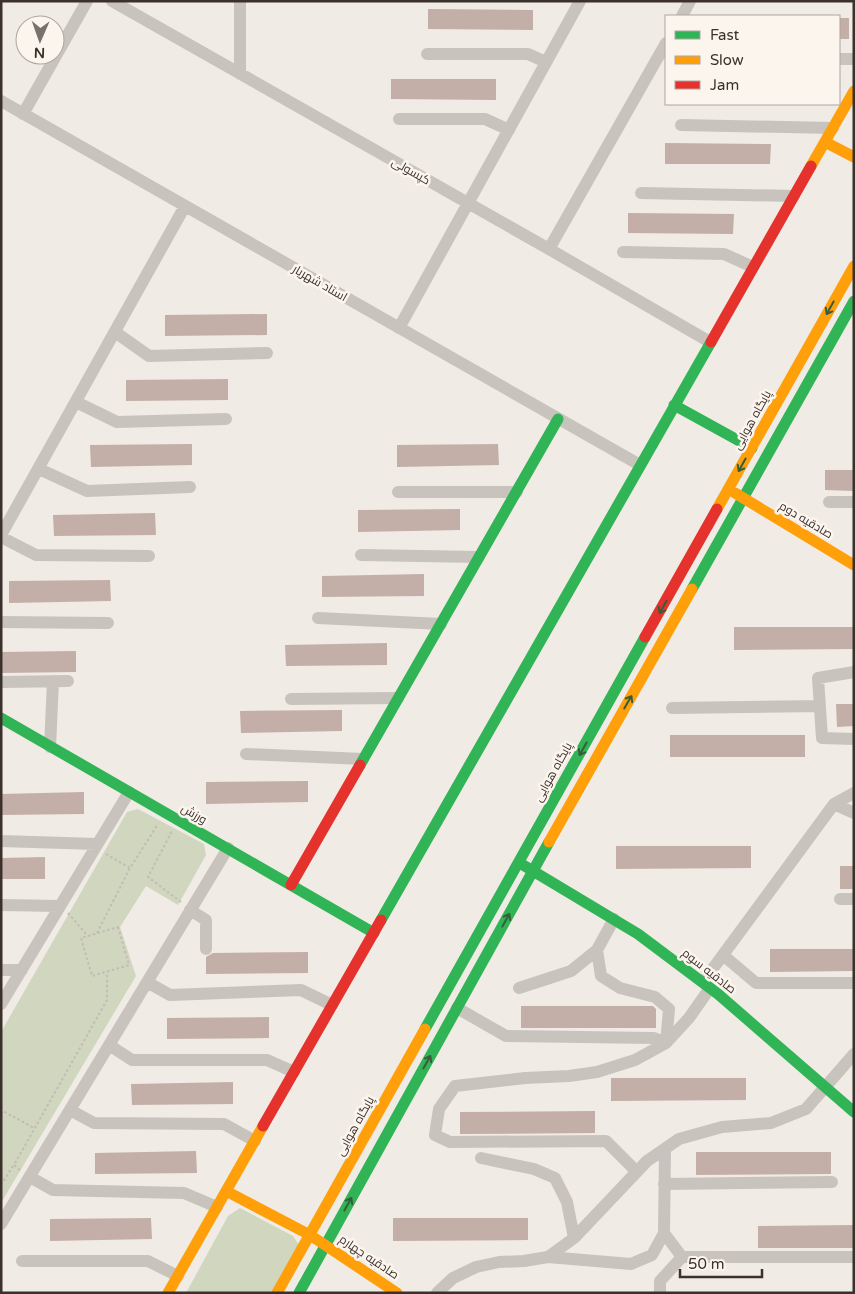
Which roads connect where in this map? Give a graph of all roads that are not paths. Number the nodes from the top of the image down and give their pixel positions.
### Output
1 (87, 1) edge
2 (112, 1) edge
3 (240, 1) edge
4 (580, 1) edge
5 (690, 1) edge
6 (683, 15) edge
7 (665, 46) edge
8 (427, 54) dead end
9 (840, 59) edge
10 (854, 60) edge
11 (546, 62) junction
12 (240, 74) junction
13 (854, 91) edge
14 (1, 101) edge
15 (23, 114) junction
16 (398, 119) dead end
17 (682, 125) dead end
18 (833, 128) junction
19 (509, 130) junction
20 (825, 142) junction
21 (854, 157) edge
22 (641, 193) dead end
23 (794, 196) junction
24 (468, 203) junction
25 (185, 206) junction
26 (549, 249) junction
27 (623, 252) dead end
28 (854, 266) edge
29 (753, 267) junction
30 (854, 301) edge
31 (399, 328) junction
32 (115, 332) junction
33 (710, 342) junction
34 (267, 353) dead end
35 (76, 402) junction
36 (674, 404) junction
37 (226, 419) dead end
38 (558, 419) junction
39 (752, 448) junction
40 (640, 465) junction
41 (39, 468) junction
42 (190, 487) dead end
43 (729, 489) junction
44 (398, 492) dead end
45 (517, 492) junction
46 (744, 498) junction
47 (829, 502) dead end
48 (854, 502) edge
49 (1, 536) edge
50 (361, 555) dead end
51 (149, 556) dead end
52 (479, 557) junction
53 (854, 565) edge
54 (318, 618) dead end
55 (1, 622) edge
56 (108, 623) dead end
57 (441, 624) junction
58 (854, 672) edge
59 (53, 681) junction
60 (68, 681) dead end
61 (1, 682) edge
62 (398, 698) junction
63 (291, 699) dead end
64 (820, 706) junction
65 (672, 708) dead end
66 (1, 718) edge
67 (854, 739) edge
68 (50, 746) junction
69 (246, 754) dead end
70 (363, 760) junction
71 (129, 792) junction
72 (854, 793) edge
73 (834, 804) junction
74 (854, 813) edge
75 (1, 841) edge
76 (96, 845) junction
77 (228, 848) junction
78 (519, 862) junction
79 (533, 870) junction
80 (291, 885) junction
81 (840, 899) dead end
82 (854, 899) edge
83 (1, 905) edge
84 (60, 906) junction
85 (190, 910) junction
86 (614, 919) junction
87 (374, 932) junction
88 (206, 949) dead end
89 (597, 950) junction
90 (723, 956) junction
91 (1, 970) edge
92 (22, 970) junction
93 (147, 982) junction
94 (854, 983) edge
95 (706, 985) junction
96 (519, 988) dead end
97 (1, 1004) edge
98 (332, 1005) junction
99 (457, 1008) junction
100 (666, 1043) junction
101 (109, 1045) junction
102 (854, 1054) edge
103 (294, 1072) junction
104 (825, 1086) junction
105 (70, 1110) junction
106 (854, 1112) edge
107 (255, 1141) junction
108 (665, 1149) junction
109 (481, 1158) dead end
110 (637, 1172) junction
111 (30, 1177) junction
112 (832, 1182) dead end
113 (664, 1184) junction
114 (226, 1191) junction
115 (217, 1207) junction
116 (1, 1224) edge
117 (664, 1233) junction
118 (310, 1234) junction
119 (574, 1238) junction
120 (326, 1245) junction
121 (548, 1257) junction
122 (682, 1257) junction
123 (854, 1257) edge
124 (22, 1261) dead end
125 (178, 1276) junction
126 (168, 1293) edge
127 (277, 1293) edge
128 (299, 1293) edge
129 (397, 1293) edge
130 (437, 1293) edge
131 (660, 1293) edge

1 - 15 street
2 - 12 street, کپسولی
3 - 12 street
4 - 11 street
5 - 6 street
7 - 26 street
8 - 11 street
9 - 10 street
11 - 19 street
12 - 24 street, کپسولی
13 - 18 street
14 - 15 street, استاد شهریار
15 - 25 street, استاد شهریار
16 - 19 street
17 - 18 street
18 - 20 street
19 - 24 street
20 - 21 street
20 - 23 street
22 - 23 street
23 - 29 street
24 - 26 street, کپسولی
24 - 31 street
25 - 31 street, استاد شهریار
25 - 32 street
26 - 33 street, کپسولی
27 - 29 street
28 -> 39 street, پایگاه هوایی
29 - 33 street
30 - 46 street
31 - 38 street, استاد شهریار
32 - 34 street
32 - 35 street
33 - 36 street
35 - 37 street
35 - 41 street
36 - 39 street
36 - 40 street
38 - 40 street, استاد شهریار
38 - 45 street
39 -> 43 street, پایگاه هوایی
40 - 87 street
41 - 42 street
41 - 49 street
43 - 46 street, صادقیه دوم
43 -> 78 street, پایگاه هوایی
44 - 45 street
45 - 52 street
46 - 53 street, صادقیه دوم
79 -> 46 street
47 - 48 street
49 - 51 street
50 - 52 street
52 - 57 street
54 - 57 street
55 - 56 street
57 - 62 street
58 - 64 street
59 - 60 street
59 - 61 street
59 - 68 street
62 - 63 street
62 - 70 street
64 - 65 street
64 - 67 street
66 - 68 street, ورزش
68 - 71 street, ورزش
69 - 70 street
70 - 80 street
71 - 76 street
71 - 77 street, ورزش
72 - 73 street
73 - 74 street
73 - 90 street
75 - 76 street
76 - 84 street
77 - 80 street, ورزش
77 - 85 street
78 - 79 street, صادقیه سوم
78 - 118 street, پایگاه هوایی
79 - 86 street, صادقیه سوم
99 -> 79 street
80 - 87 street, ورزش
81 - 82 street
83 - 84 street
84 - 92 street
85 - 88 street
85 - 93 street
86 - 89 street
86 - 95 street, صادقیه سوم
87 - 98 street
89 - 96 street
89 - 100 street
90 - 94 street
90 - 95 street
91 - 92 street
92 - 97 street
93 - 98 street
93 - 101 street
95 - 100 street
95 - 104 street, صادقیه سوم
98 - 103 street
99 - 100 street
120 -> 99 street
100 - 110 street
101 - 103 street
101 - 105 street
102 - 104 street
103 - 107 street
104 - 106 street, صادقیه سوم
104 - 108 street
105 - 107 street
105 - 111 street
107 - 114 street
108 - 110 street
108 - 113 street
109 - 119 street
110 - 119 street
111 - 115 street
111 - 116 street
112 - 113 street
113 - 117 street
114 - 115 street
114 - 118 street, صادقیه چهارم
115 - 125 street
117 - 121 street
117 - 122 street
118 - 120 street, صادقیه چهارم
118 - 127 street, پایگاه هوایی
119 - 121 street
120 - 128 street
120 - 129 street, صادقیه چهارم
121 - 130 street
122 - 123 street
122 - 131 street
124 - 125 street
125 - 126 street

